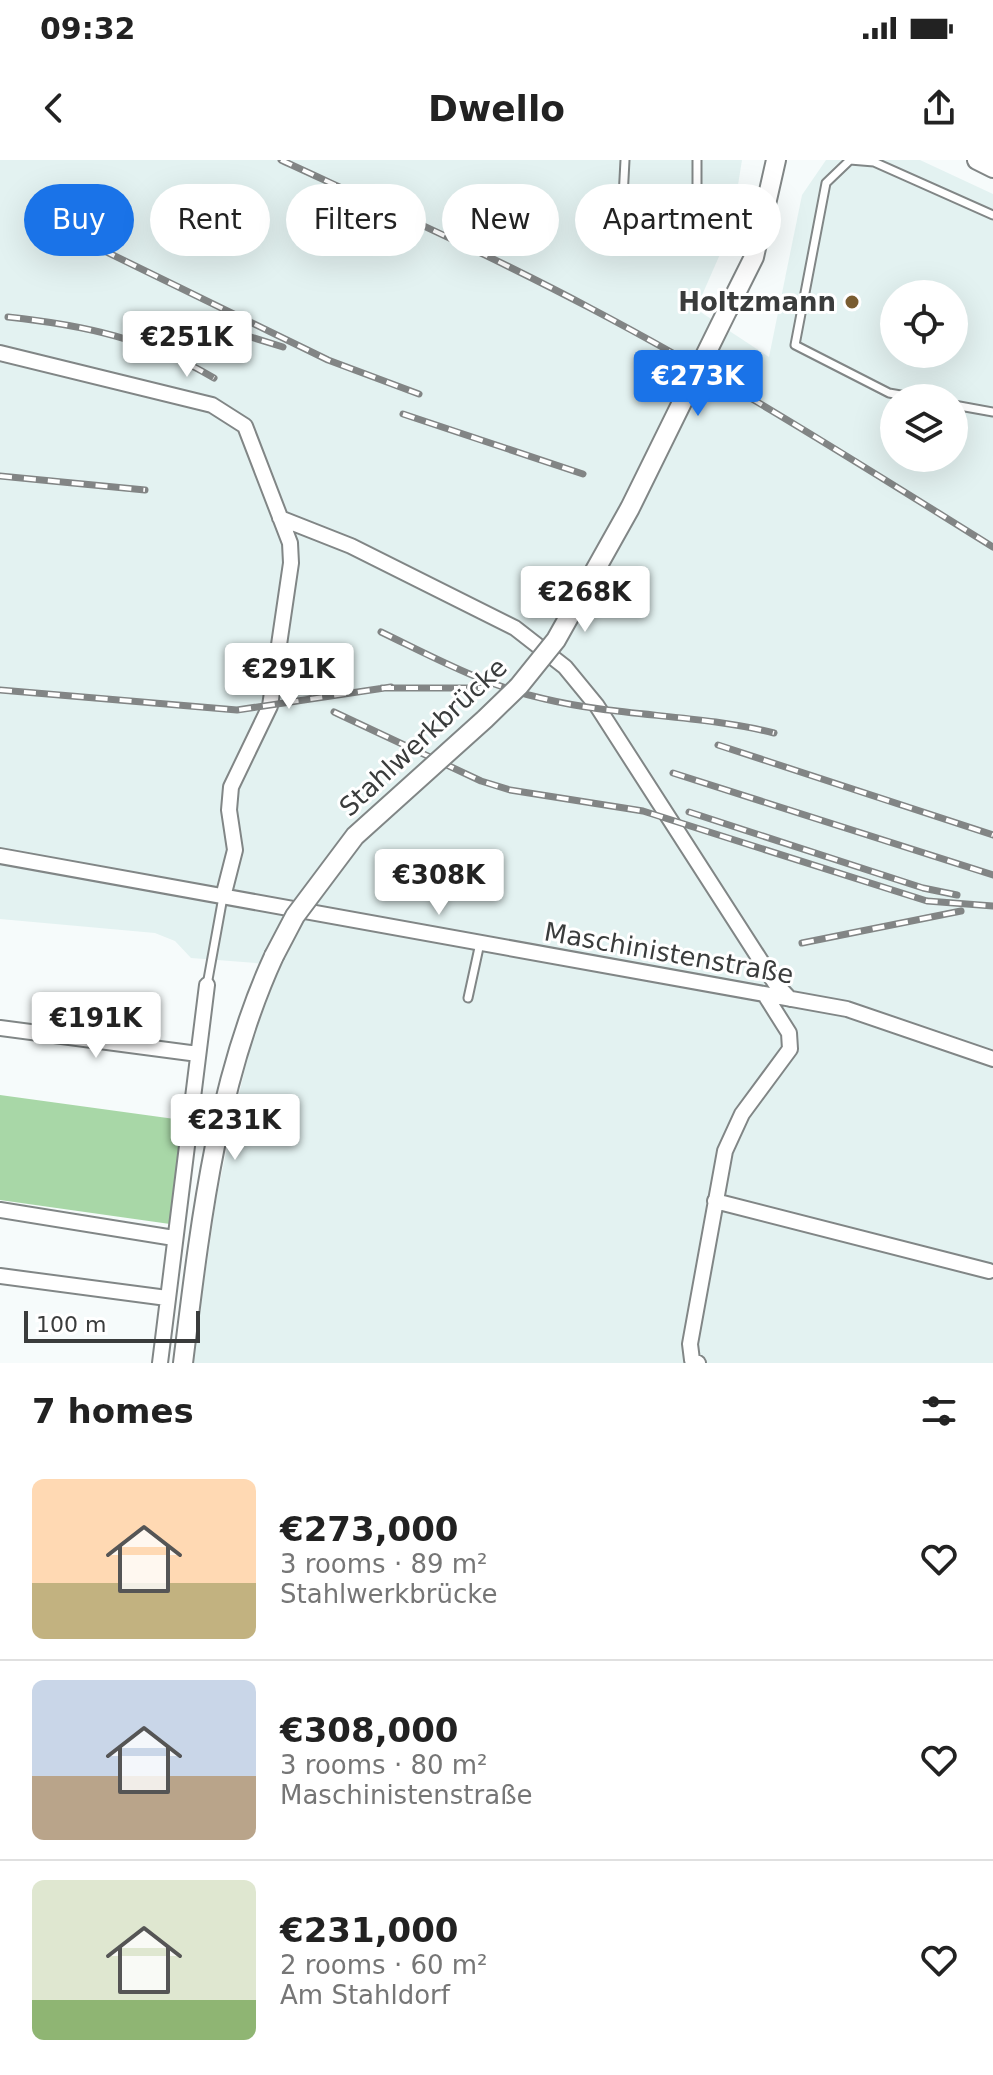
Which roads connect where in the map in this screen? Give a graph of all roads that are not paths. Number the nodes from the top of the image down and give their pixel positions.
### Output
1 (625, 160) edge
2 (697, 160) edge
3 (776, 160) edge
4 (977, 160) edge
5 (875, 161) edge
6 (993, 168) edge
7 (624, 184) edge
8 (697, 184) edge
9 (993, 215) edge
10 (0, 353) edge
11 (880, 388) edge
12 (968, 408) edge
13 (993, 412) edge
14 (280, 518) junction
15 (0, 856) edge
16 (223, 897) junction
17 (480, 943) junction
18 (207, 985) joint
19 (765, 995) junction
20 (468, 998) dead end
21 (790, 999) junction
22 (0, 1028) edge
23 (198, 1054) junction
24 (993, 1059) edge
25 (715, 1201) junction
26 (0, 1210) edge
27 (174, 1238) junction
28 (989, 1271) dead end
29 (0, 1276) edge
30 (167, 1298) junction
31 (160, 1363) edge
32 (183, 1363) edge
33 (698, 1363) edge

1 - 7 lane
2 - 8 lane
3 - 32 main road, Stahlwerkbrücke, bridge
4 - 6 main road
5 - 9 lane
5 - 11 lane
10 - 14 street
12 - 13 lane
14 - 16 street
14 - 21 street
15 - 16 street, Maschinistenstraße
16 - 17 street, Maschinistenstraße
16 - 18 lane
17 - 19 street, Maschinistenstraße
17 - 20 lane
18 - 23 street
19 - 21 street, Maschinistenstraße
19 - 25 street
21 - 24 street, Maschinistenstraße
22 - 23 street
23 - 27 street
25 - 28 street
25 - 33 street
26 - 27 street
27 - 30 street
29 - 30 street
30 - 31 street

